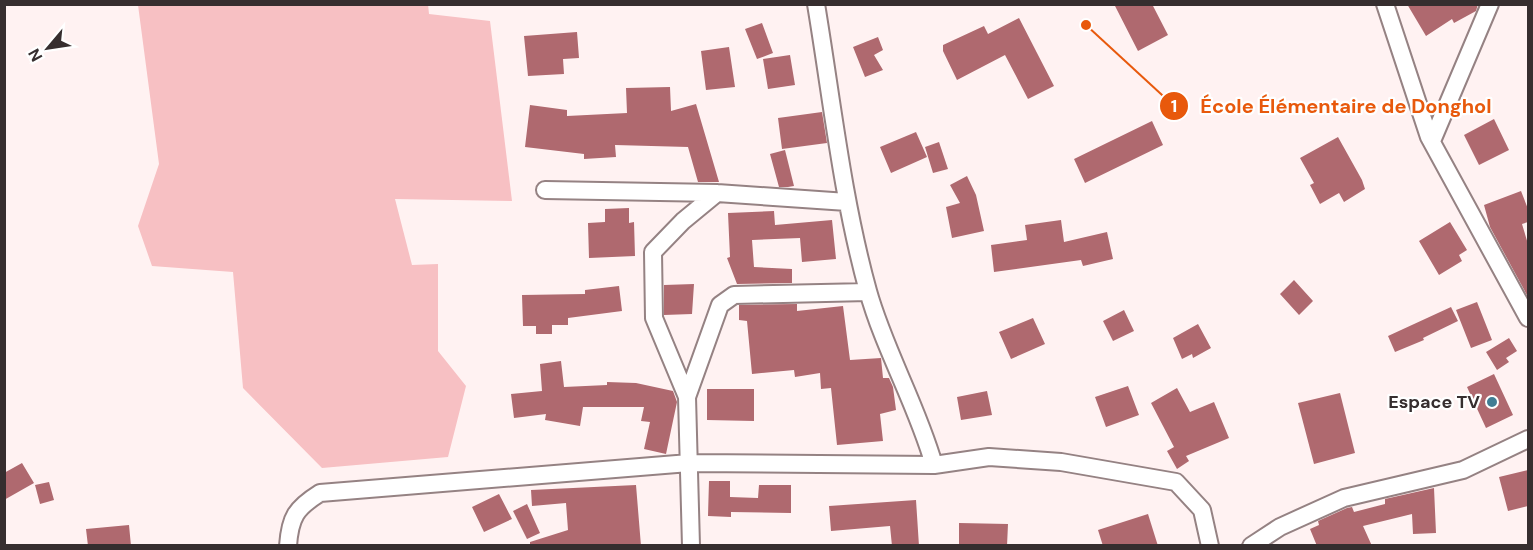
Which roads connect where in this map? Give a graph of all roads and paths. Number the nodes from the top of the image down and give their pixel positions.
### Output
1 (816, 4) edge
2 (1385, 4) edge
3 (1490, 4) edge
4 (1432, 141) junction
5 (545, 190) dead end
6 (717, 193) junction
7 (847, 202) junction
8 (868, 292) junction
9 (1528, 318) edge
10 (687, 397) junction
11 (1528, 439) edge
12 (689, 463) junction
13 (934, 465) junction
14 (288, 546) edge
15 (691, 546) edge
16 (1210, 546) edge
17 (1251, 546) edge

1 - 7 street
2 - 4 street
3 - 4 street
4 - 9 street
5 - 6 street
6 - 7 street
6 - 10 street
7 - 8 street
8 - 10 street
8 - 13 street
10 - 12 street
11 - 17 street
12 - 13 street
12 - 14 street
12 - 15 street
13 - 16 street

